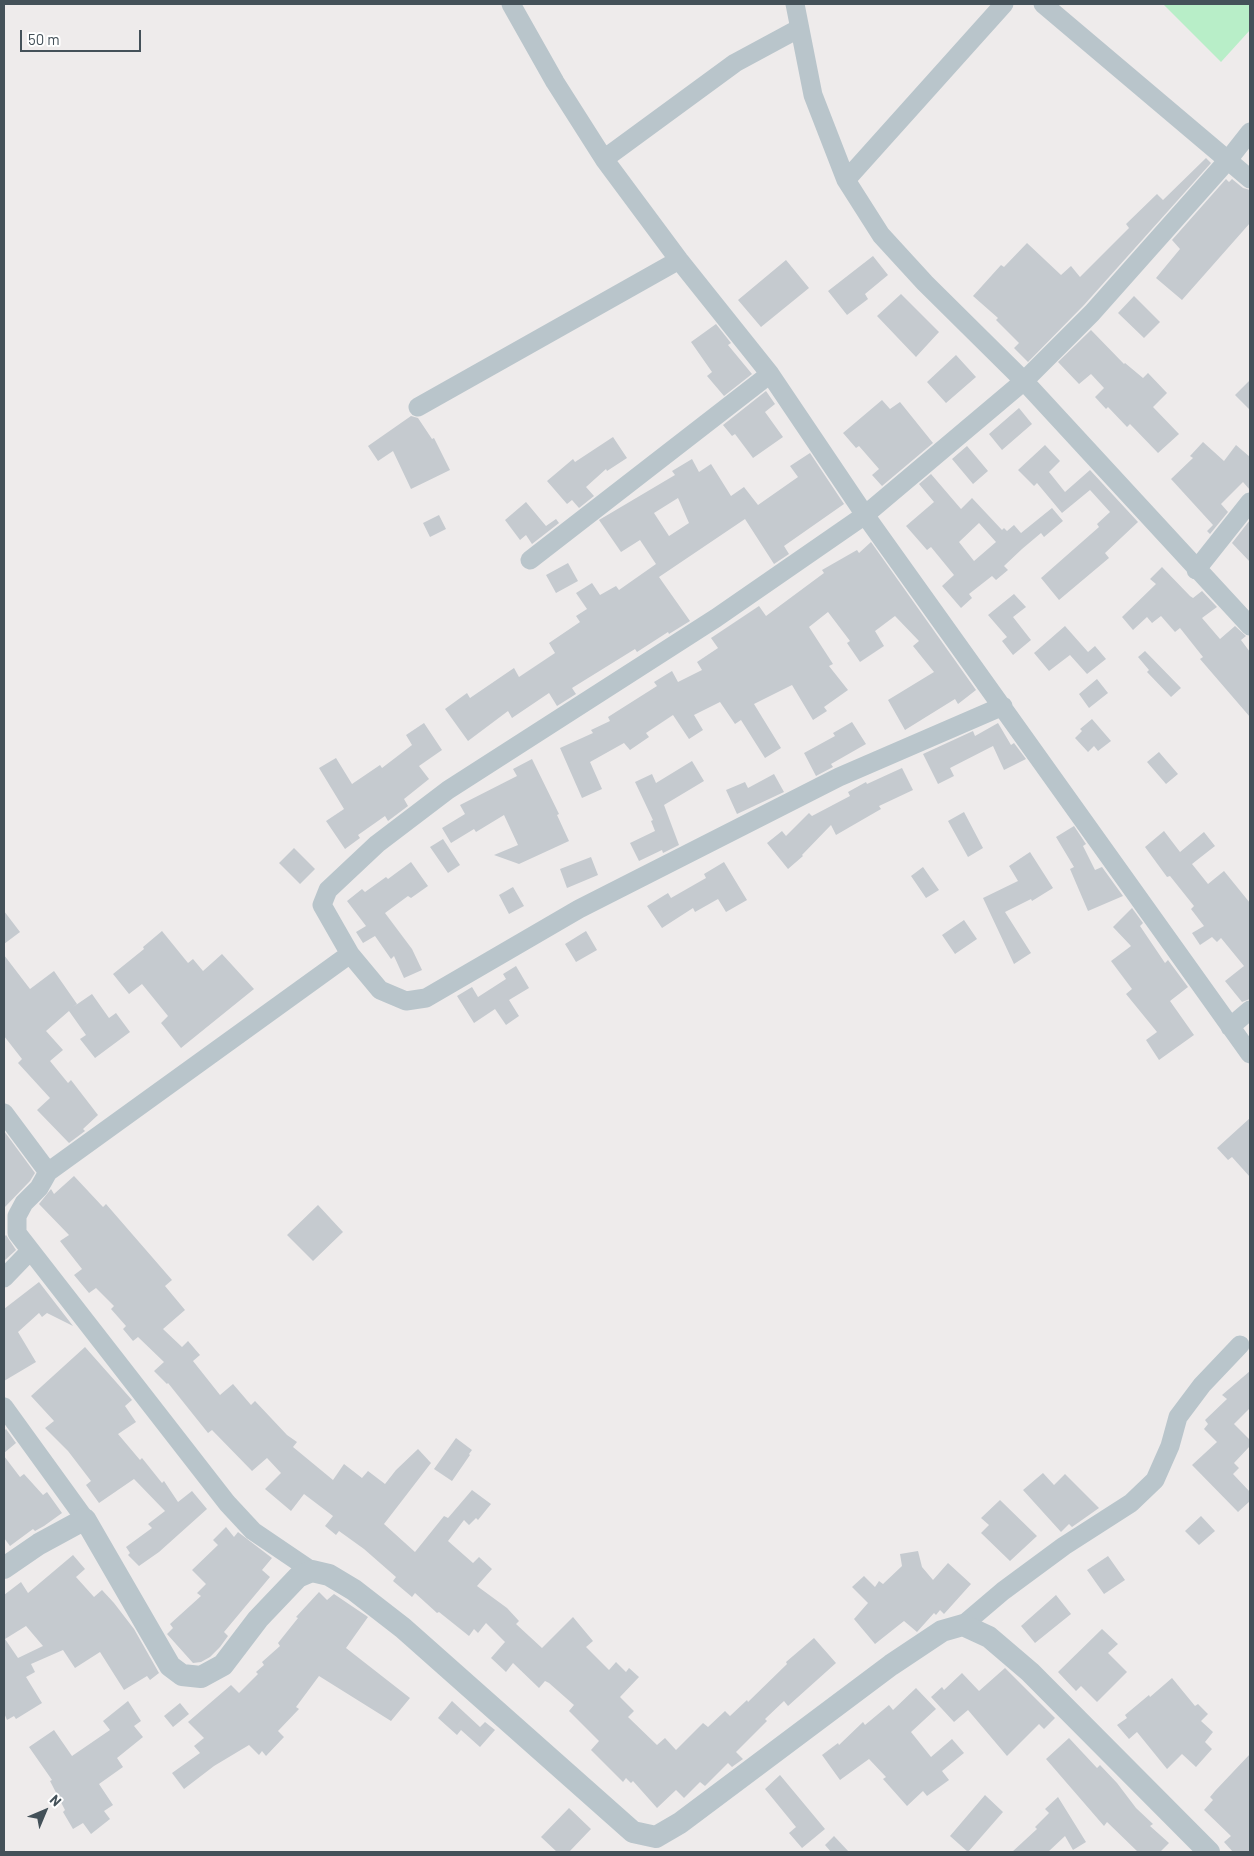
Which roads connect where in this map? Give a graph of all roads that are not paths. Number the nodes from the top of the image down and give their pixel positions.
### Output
1 (511, 4) edge
2 (795, 4) edge
3 (1004, 4) edge
4 (1043, 4) edge
5 (798, 29) junction
6 (1250, 132) edge
7 (604, 159) junction
8 (1228, 160) junction
9 (1250, 179) edge
10 (846, 180) junction
11 (679, 260) junction
12 (770, 374) junction
13 (1024, 381) junction
14 (418, 407) dead end
15 (1250, 502) edge
16 (865, 515) junction
17 (530, 560) dead end
18 (1196, 570) junction
19 (1250, 626) edge
20 (1003, 706) junction
21 (350, 954) junction
22 (1250, 1010) edge
23 (1230, 1027) junction
24 (1250, 1054) edge
25 (4, 1114) edge
26 (48, 1172) junction
27 (30, 1251) junction
28 (4, 1278) edge
29 (1240, 1346) dead end
30 (4, 1407) edge
31 (85, 1519) junction
32 (4, 1568) edge
33 (312, 1571) junction
34 (963, 1625) junction
35 (1209, 1852) edge

1 - 7 street
2 - 5 street
3 - 10 street
4 - 8 street
5 - 7 street
5 - 10 street
6 - 8 street
7 - 11 street
8 - 9 street
8 - 13 street
10 - 13 street
11 - 12 street
11 - 14 street
12 - 16 street
12 - 17 street
13 - 16 street
13 - 18 street
15 - 18 street
16 - 20 street
16 - 21 street
18 - 19 street
20 - 21 street
20 - 23 street
21 - 26 street
22 - 23 street
23 - 24 street
25 - 26 street
26 - 27 street
27 - 28 street
27 - 33 street
29 - 34 street
30 - 31 street
31 - 32 street
31 - 33 street
33 - 34 street
34 - 35 street

